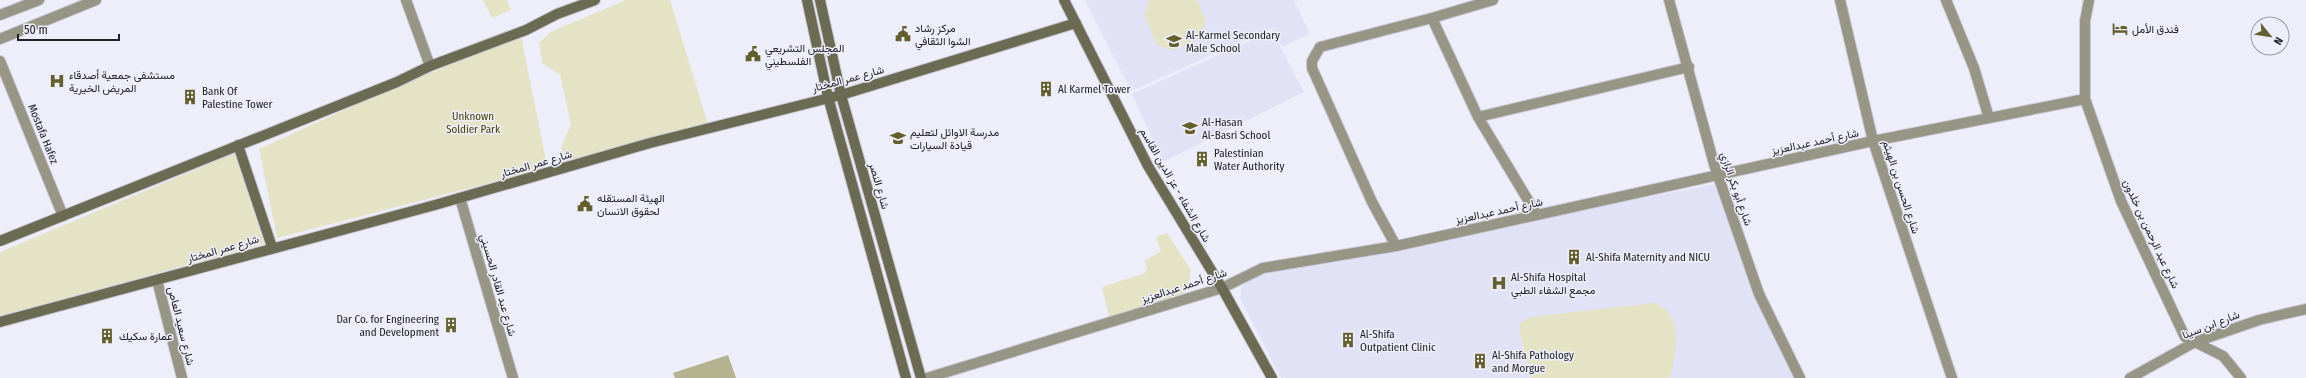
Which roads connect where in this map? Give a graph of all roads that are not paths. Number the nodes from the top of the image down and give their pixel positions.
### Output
1 (39, 0) edge
2 (96, 0) edge
3 (406, 0) edge
4 (595, 0) edge
5 (806, 0) edge
6 (820, 0) edge
7 (1064, 0) edge
8 (1493, 0) edge
9 (1669, 0) edge
10 (1840, 0) edge
11 (1946, 0) edge
12 (2089, 0) edge
13 (0, 15) edge
14 (1432, 18) junction
15 (1076, 23) junction
16 (0, 39) edge
17 (0, 61) edge
18 (430, 66) junction
19 (1689, 67) junction
20 (841, 95) junction
21 (828, 97) junction
22 (2085, 99) junction
23 (1478, 117) junction
24 (1989, 118) junction
25 (1873, 141) junction
26 (238, 145) junction
27 (1718, 176) junction
28 (460, 198) junction
29 (1537, 215) junction
30 (63, 216) junction
31 (0, 242) edge
32 (1396, 246) junction
33 (272, 247) junction
34 (157, 280) junction
35 (1222, 288) junction
36 (2306, 309) edge
37 (0, 322) edge
38 (2195, 342) junction
39 (182, 378) edge
40 (513, 378) edge
41 (906, 378) edge
42 (921, 378) edge
43 (927, 378) edge
44 (1272, 378) edge
45 (1800, 378) edge
46 (1952, 378) edge
47 (2130, 378) edge
48 (2241, 378) edge

1 - 13 street
2 - 16 street
3 - 18 street
4 - 18 main road
5 - 21 main road
6 - 20 main road, شارع النصر
7 - 15 main road, شارع الشفاء - عز الدين القاسم
8 - 14 street
9 - 19 street, شارع أبو بكر الرازي
10 - 25 street, شارع الحسن بن الهيثم
11 - 24 street
12 - 22 street, شارع عبد الرحمن بن خلدون
14 - 23 street
14 - 32 street
15 - 20 main road, شارع عمر المختار
15 - 35 main road, شارع الشفاء - عز الدين القاسم
17 - 30 street, Mostafa Hafez
18 - 26 main road
19 - 23 street
19 - 27 street, شارع أبو بكر الرازي
20 - 21 main road, شارع عمر المختار
20 - 42 main road, شارع النصر
21 - 28 main road, شارع عمر المختار
21 - 41 main road
22 - 24 street, شارع أحمد عبدالعزيز
22 - 38 street, شارع عبد الرحمن بن خلدون
23 - 29 street
24 - 25 street, شارع أحمد عبدالعزيز
25 - 27 street, شارع أحمد عبدالعزيز
25 - 46 street, شارع الحسن بن الهيثم
26 - 30 main road
26 - 33 main road
27 - 29 street, شارع أحمد عبدالعزيز
27 - 45 street, شارع أبو بكر الرازي
28 - 33 main road, شارع عمر المختار
28 - 40 street, شارع عبد القادر الحسيني
29 - 32 street, شارع أحمد عبدالعزيز
30 - 31 main road
32 - 35 street, شارع أحمد عبدالعزيز
33 - 34 main road, شارع عمر المختار
34 - 37 main road, شارع عمر المختار
34 - 39 street, شارع سعيد العاص
35 - 43 street, شارع أحمد عبدالعزيز
35 - 44 main road, شارع الشفاء - عز الدين القاسم
36 - 38 street, شارع ابن سينا
38 - 47 street, شارع ابن سينا
38 - 48 street, شارع عبد الرحمن بن خلدون

